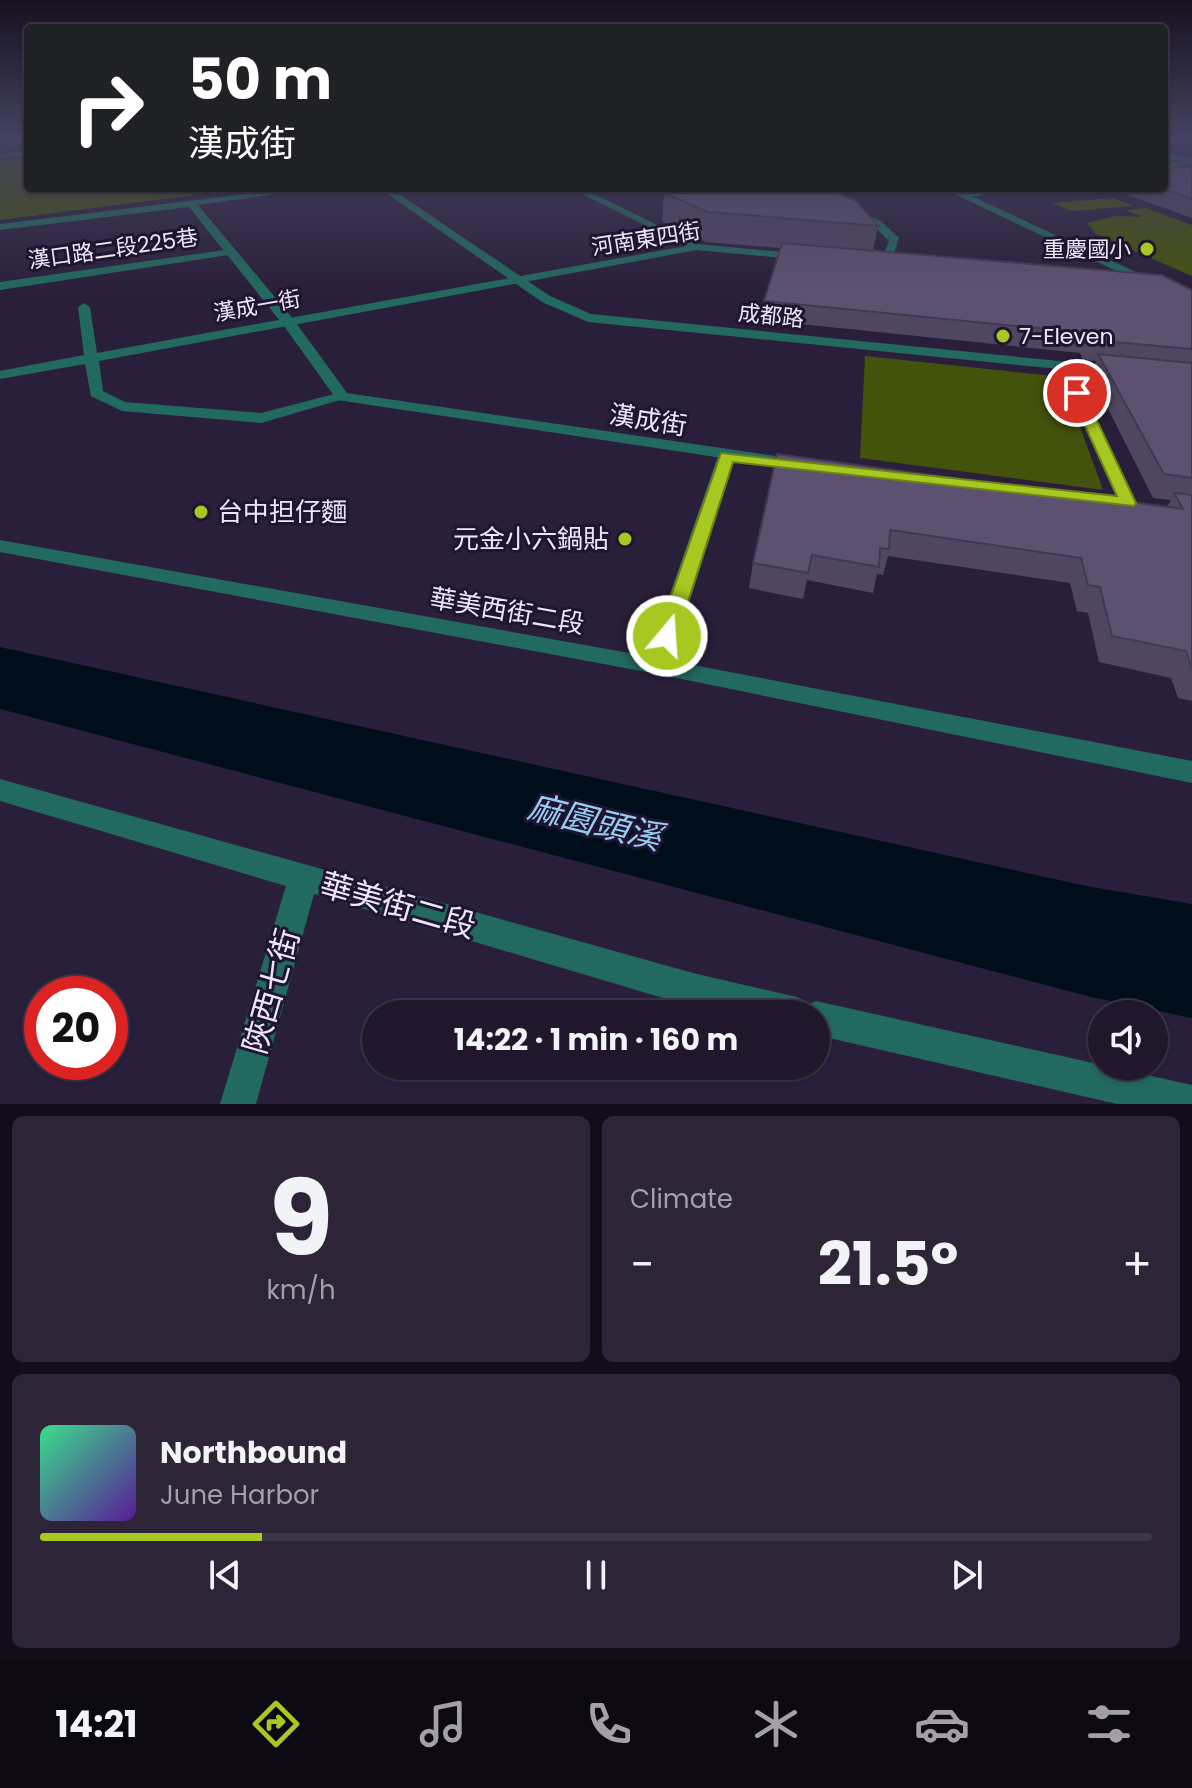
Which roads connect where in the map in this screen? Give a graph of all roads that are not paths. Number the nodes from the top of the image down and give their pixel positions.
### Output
1 (283, 192) edge
2 (390, 192) edge
3 (583, 192) edge
4 (958, 192) edge
5 (986, 192) edge
6 (967, 195) junction
7 (191, 203) junction
8 (838, 208) edge
9 (0, 227) edge
10 (697, 247) junction
11 (231, 252) junction
12 (823, 258) edge
13 (870, 262) edge
14 (886, 264) junction
15 (901, 265) edge
16 (1108, 281) edge
17 (522, 282) junction
18 (0, 286) edge
19 (1160, 287) junction
20 (1192, 303) edge
21 (84, 307) dead end
22 (289, 323) junction
23 (93, 358) junction
24 (1064, 366) junction
25 (1135, 373) edge
26 (0, 375) edge
27 (342, 397) junction
28 (727, 456) junction
29 (820, 467) edge
30 (1127, 503) edge
31 (0, 546) edge
32 (657, 666) junction
33 (1192, 772) edge
34 (0, 790) edge
35 (303, 878) junction
36 (736, 1000) edge
37 (830, 1022) edge
38 (1128, 1097) edge
39 (1192, 1103) edge
40 (238, 1104) edge

1 - 7 street
2 - 17 street, 成都路
3 - 10 street
4 - 6 street
5 - 6 street
6 - 19 street
7 - 9 street
7 - 11 street
8 - 14 street
10 - 12 street, 河南東四街
10 - 17 street, 河南東四街
11 - 18 street, 漢口路二段225巷
11 - 22 street
13 - 14 street
14 - 15 street
16 - 19 street
17 - 22 street, 漢成一街
17 - 24 street, 成都路
19 - 20 street
21 - 23 street
22 - 23 street, 漢成一街
22 - 27 street
23 - 26 street, 漢成一街
23 - 27 street
24 - 25 street, 成都路
24 - 30 street
27 - 28 street, 漢成街
28 - 29 street, 漢成街
28 - 32 street
31 - 32 street, 華美西街二段
32 - 33 street, 華美西街二段
34 - 35 street, 華美街二段
35 - 36 street, 華美街二段
35 - 40 street, 陜西七街
37 - 38 street
38 - 39 street

